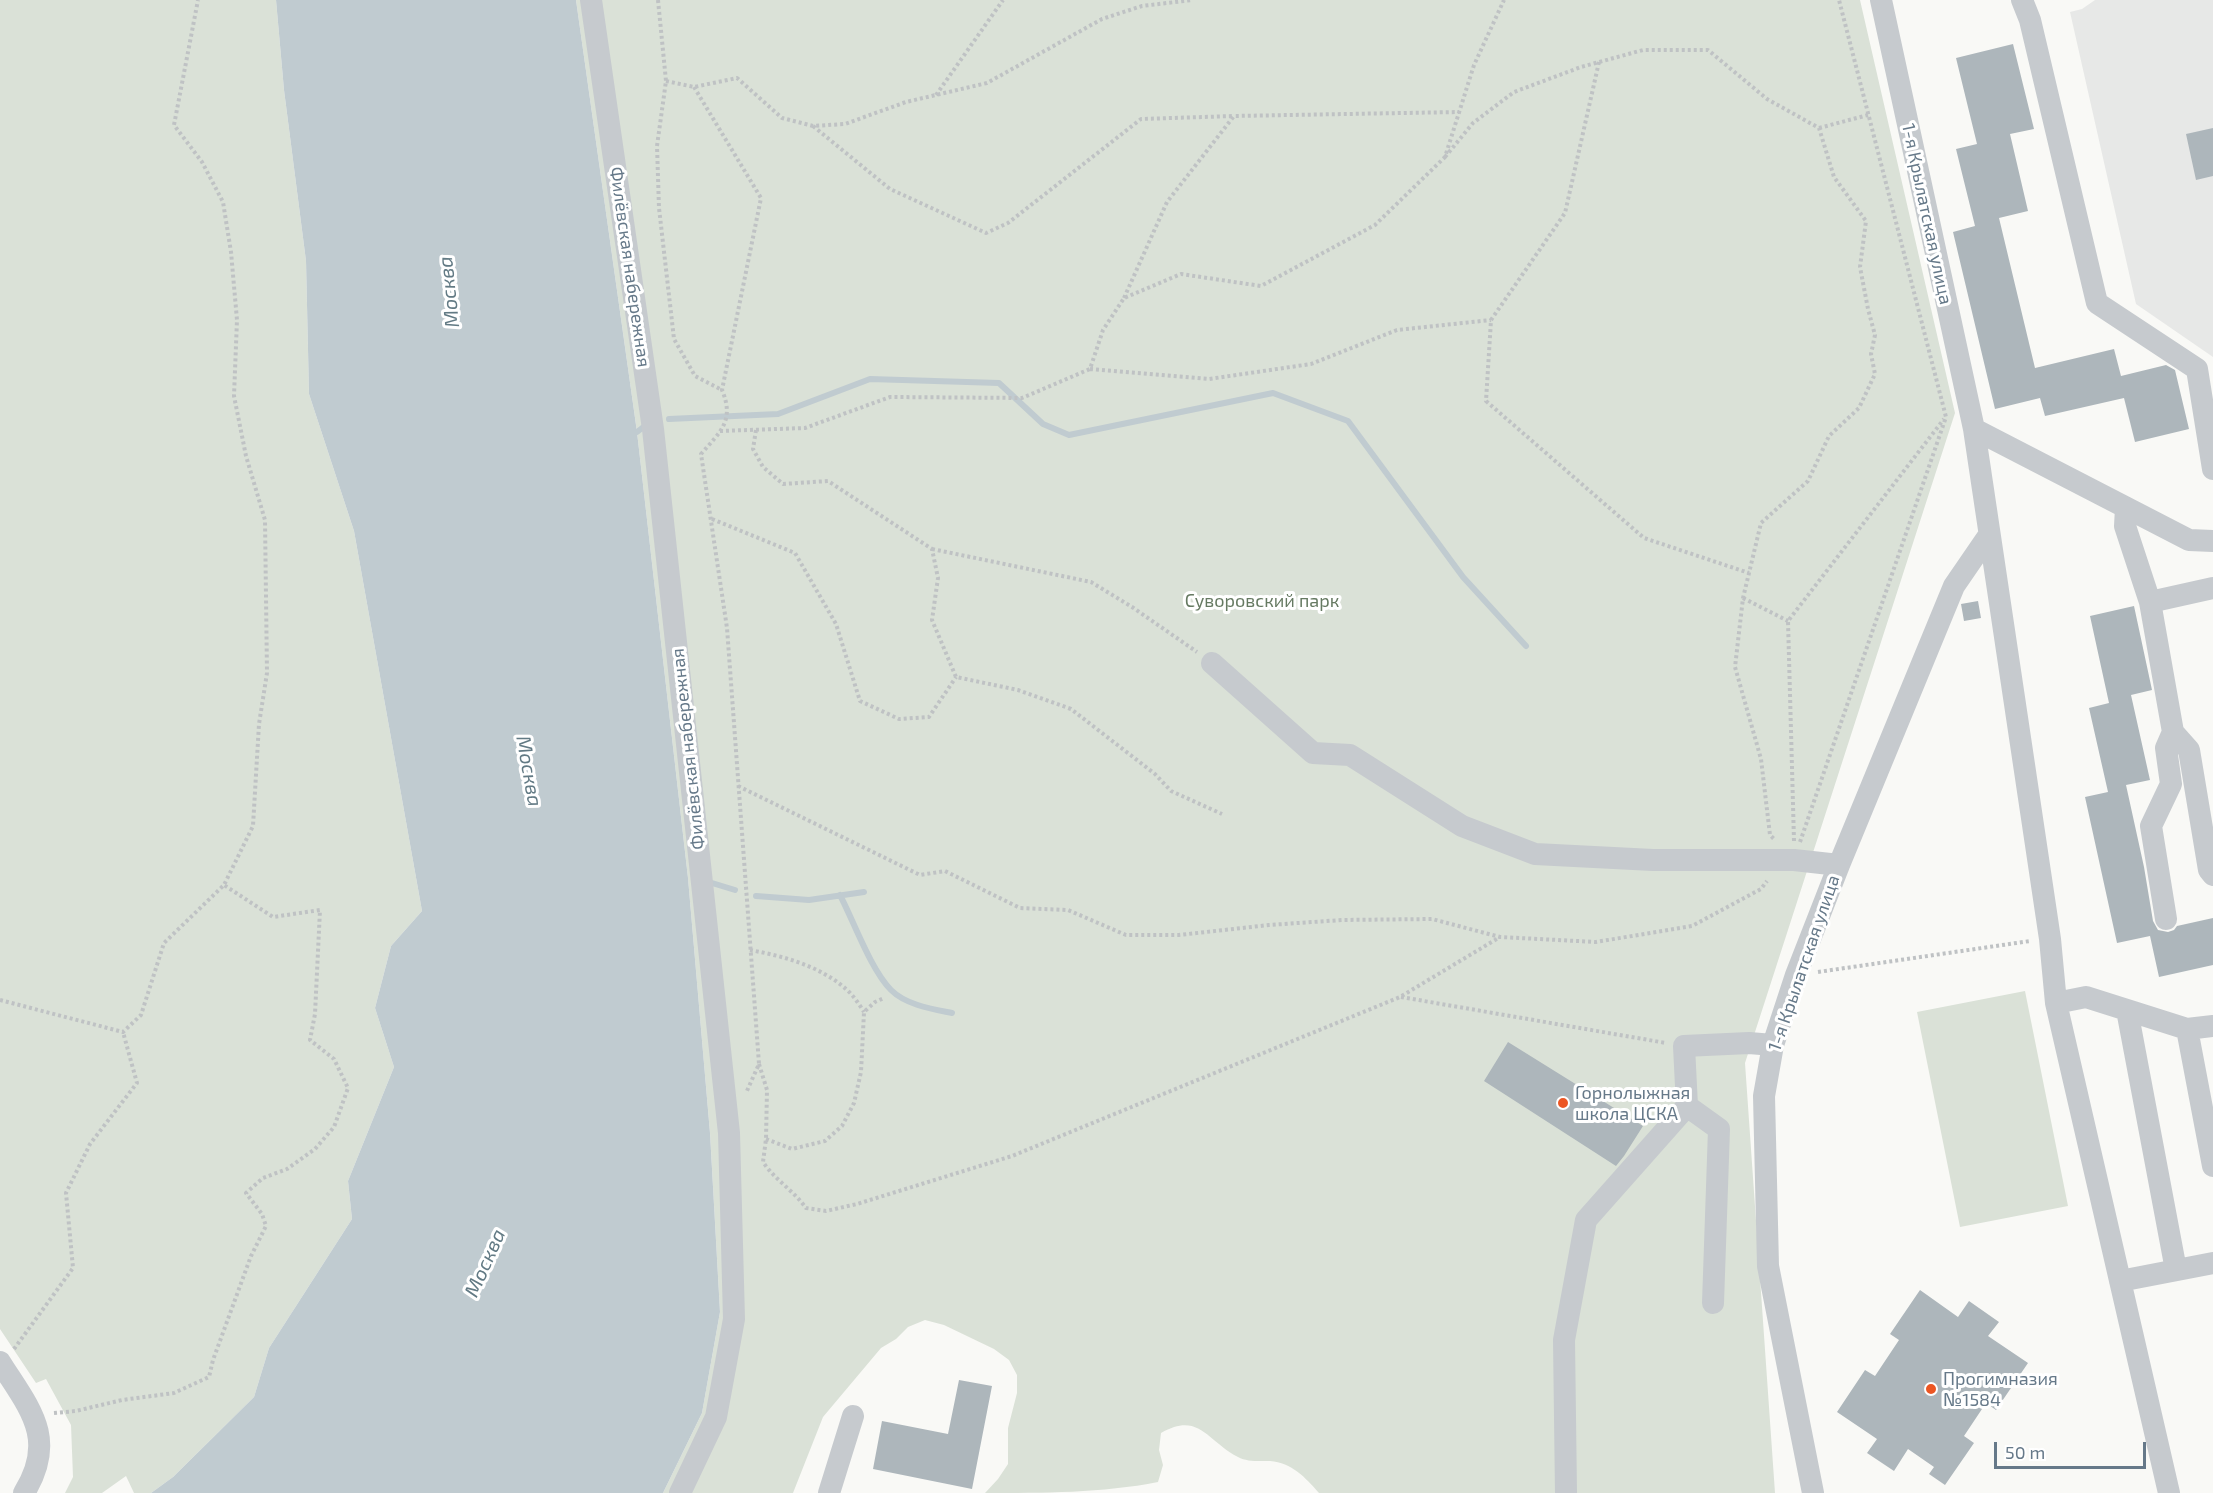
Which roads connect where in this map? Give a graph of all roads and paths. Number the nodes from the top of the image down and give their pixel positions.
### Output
1 (198, 0) edge
2 (591, 0) edge
3 (658, 0) edge
4 (1003, 0) edge
5 (1192, 0) edge
6 (1504, 0) edge
7 (1839, 0) edge
8 (1881, 0) edge
9 (2022, 0) edge
10 (1599, 62) junction
11 (666, 81) junction
12 (694, 87) junction
13 (936, 95) junction
14 (1459, 112) junction
15 (1868, 115) junction
16 (1234, 116) junction
17 (813, 126) junction
18 (1819, 128) junction
19 (1445, 157) junction
20 (1124, 298) junction
21 (1491, 320) junction
22 (1090, 369) junction
23 (722, 390) junction
24 (1946, 417) junction
25 (1974, 429) junction
26 (756, 430) junction
27 (720, 431) junction
28 (2213, 469) edge
29 (2126, 508) junction
30 (712, 519) junction
31 (1989, 535) junction
32 (2213, 541) edge
33 (932, 549) junction
34 (1749, 573) junction
35 (2213, 588) edge
36 (1743, 598) junction
37 (2150, 602) junction
38 (1788, 621) junction
39 (1212, 663) joint
40 (956, 677) junction
41 (2173, 732) junction
42 (738, 786) junction
43 (1222, 814) dead end
44 (1787, 861) junction
45 (1839, 866) junction
46 (2213, 875) edge
47 (224, 885) junction
48 (2166, 919) dead end
49 (1500, 937) junction
50 (2050, 939) junction
51 (750, 950) junction
52 (1796, 975) junction
53 (1401, 997) junction
54 (884, 998) dead end
55 (0, 1000) edge
56 (2055, 1002) junction
57 (2127, 1010) junction
58 (864, 1012) junction
59 (2213, 1026) edge
60 (2187, 1029) junction
61 (123, 1032) junction
62 (1773, 1045) junction
63 (1684, 1046) junction
64 (759, 1064) junction
65 (1687, 1106) junction
66 (729, 1133) junction
67 (766, 1139) junction
68 (2213, 1166) edge
69 (2213, 1263) edge
70 (2176, 1270) junction
71 (2120, 1281) junction
72 (1713, 1302) dead end
73 (6, 1357) edge
74 (50, 1413) dead end
75 (853, 1416) dead end
76 (24, 1493) edge
77 (680, 1493) edge
78 (829, 1493) edge
79 (1566, 1493) edge
80 (1813, 1493) edge
81 (2169, 1493) edge

1 - 47 path
2 - 66 street, Филёвская набережная
3 - 11 path
4 - 13 path
5 - 13 path
6 - 14 path
7 - 15 path
8 - 25 street, 1-я Крылатская улица
9 - 28 street
10 - 18 path
10 - 19 path
10 - 21 path
11 - 12 path
11 - 23 path
12 - 17 path
12 - 23 path
13 - 17 path
14 - 16 path
14 - 19 path
15 - 18 path
15 - 24 path
16 - 17 path
16 - 20 path
18 - 34 path
19 - 20 path
20 - 22 path
21 - 22 path
21 - 34 path
22 - 26 path
23 - 27 path
24 - 38 path
24 - 44 path
25 - 29 street
25 - 31 street, 1-я Крылатская улица
26 - 27 path
26 - 33 path
27 - 30 path
29 - 32 street
29 - 37 street
30 - 40 path
30 - 42 path
31 - 45 street, 1-я Крылатская улица
31 - 50 street, 1-я Крылатская улица
33 - 39 path
33 - 40 path
34 - 36 path
35 - 37 street
36 - 38 path
36 - 44 path
37 - 41 street
38 - 44 path
39 - 44 street
40 - 43 path
41 - 46 street
41 - 48 street
42 - 49 path
42 - 51 path
44 - 45 street
44 - 49 path
45 - 52 street, 1-я Крылатская улица
47 - 61 path
47 - 74 path
49 - 53 path
50 - 52 path
50 - 56 street, 1-я Крылатская улица
51 - 58 path
51 - 64 path
52 - 62 street, 1-я Крылатская улица
53 - 63 path
53 - 67 path
54 - 58 path
55 - 61 path
56 - 57 street
56 - 71 street, 1-я Крылатская улица
57 - 60 street
57 - 70 street
58 - 67 path
59 - 60 street
60 - 68 street
61 - 73 path
62 - 63 street
62 - 80 street, 1-я Крылатская улица
63 - 65 street
64 - 66 path
64 - 67 path
65 - 72 street
65 - 79 street
66 - 77 street, Филёвская набережная
69 - 70 street
70 - 71 street
71 - 81 street, 1-я Крылатская улица
73 - 76 street
75 - 78 street

